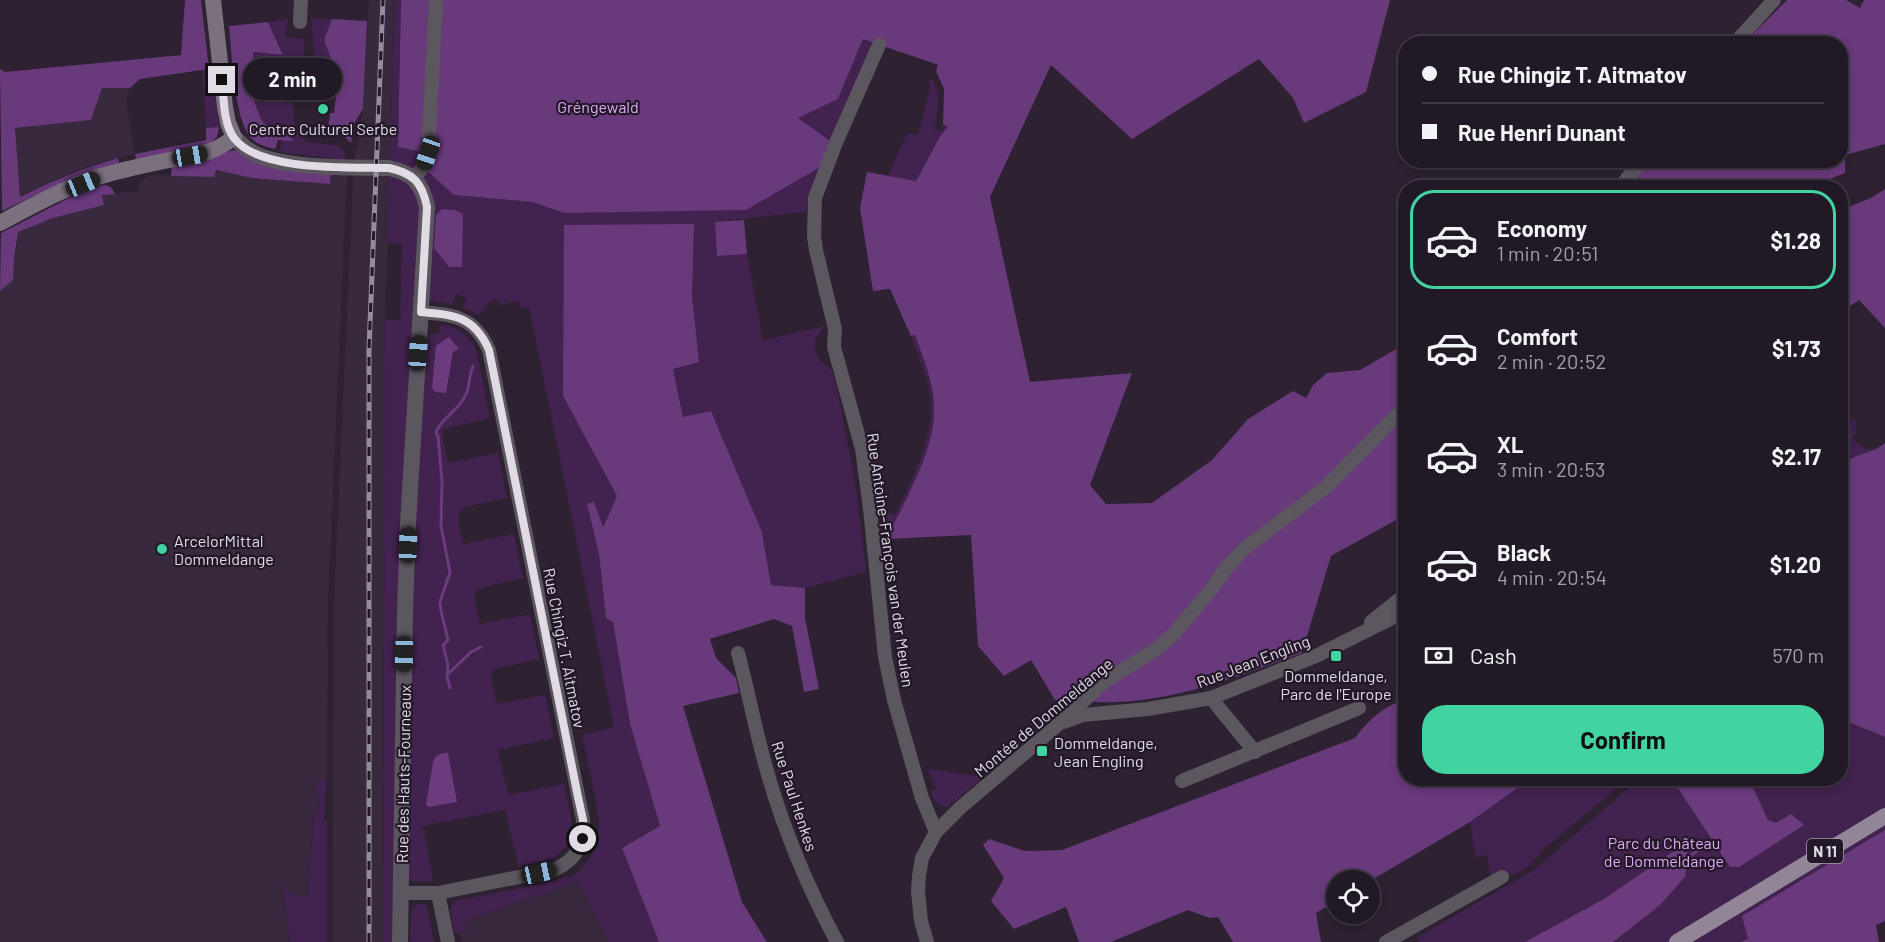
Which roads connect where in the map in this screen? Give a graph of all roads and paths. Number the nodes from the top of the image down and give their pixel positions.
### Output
1 (213, 0) edge
2 (301, 0) edge
3 (436, 0) edge
4 (1774, 0) edge
5 (300, 22) dead end
6 (1741, 36) edge
7 (879, 45) dead end
8 (234, 137) junction
9 (414, 178) junction
10 (0, 223) edge
11 (421, 312) junction
12 (1398, 414) edge
13 (1398, 600) edge
14 (1398, 615) edge
15 (1350, 638) junction
16 (738, 653) dead end
17 (1211, 698) junction
18 (1359, 708) dead end
19 (1059, 724) junction
20 (1255, 752) junction
21 (1182, 781) dead end
22 (1885, 816) edge
23 (936, 832) junction
24 (1502, 877) dead end
25 (401, 893) junction
26 (438, 893) junction
27 (400, 942) edge
28 (448, 942) edge
29 (837, 942) edge
30 (927, 942) edge
31 (1386, 942) edge
32 (1677, 942) edge

1 - 8 main road
2 - 5 street
3 - 9 street
4 - 6 street
7 - 23 street, Rue Antoine-François van der Meulen
8 - 9 street
8 - 10 main road
9 - 11 street, Rue des Hauts-Fourneaux
11 - 25 street, Rue des Hauts-Fourneaux
11 - 26 street, Rue Chingiz T. Aitmatov
12 - 19 street, Montée de Dommeldange
13 - 15 street, Rue Jean Engling
14 - 15 street, Rue Jean Engling
15 - 17 street, Rue Jean Engling
16 - 29 street, Rue Paul Henkes
17 - 19 street, Rue Jean Engling
17 - 20 street
18 - 20 street
19 - 23 street, Montée de Dommeldange
20 - 21 street
22 - 32 main road, N 11
23 - 30 street
24 - 31 street
25 - 26 street, Rue Chingiz T. Aitmatov
25 - 27 street, Rue des Hauts-Fourneaux
26 - 28 street

